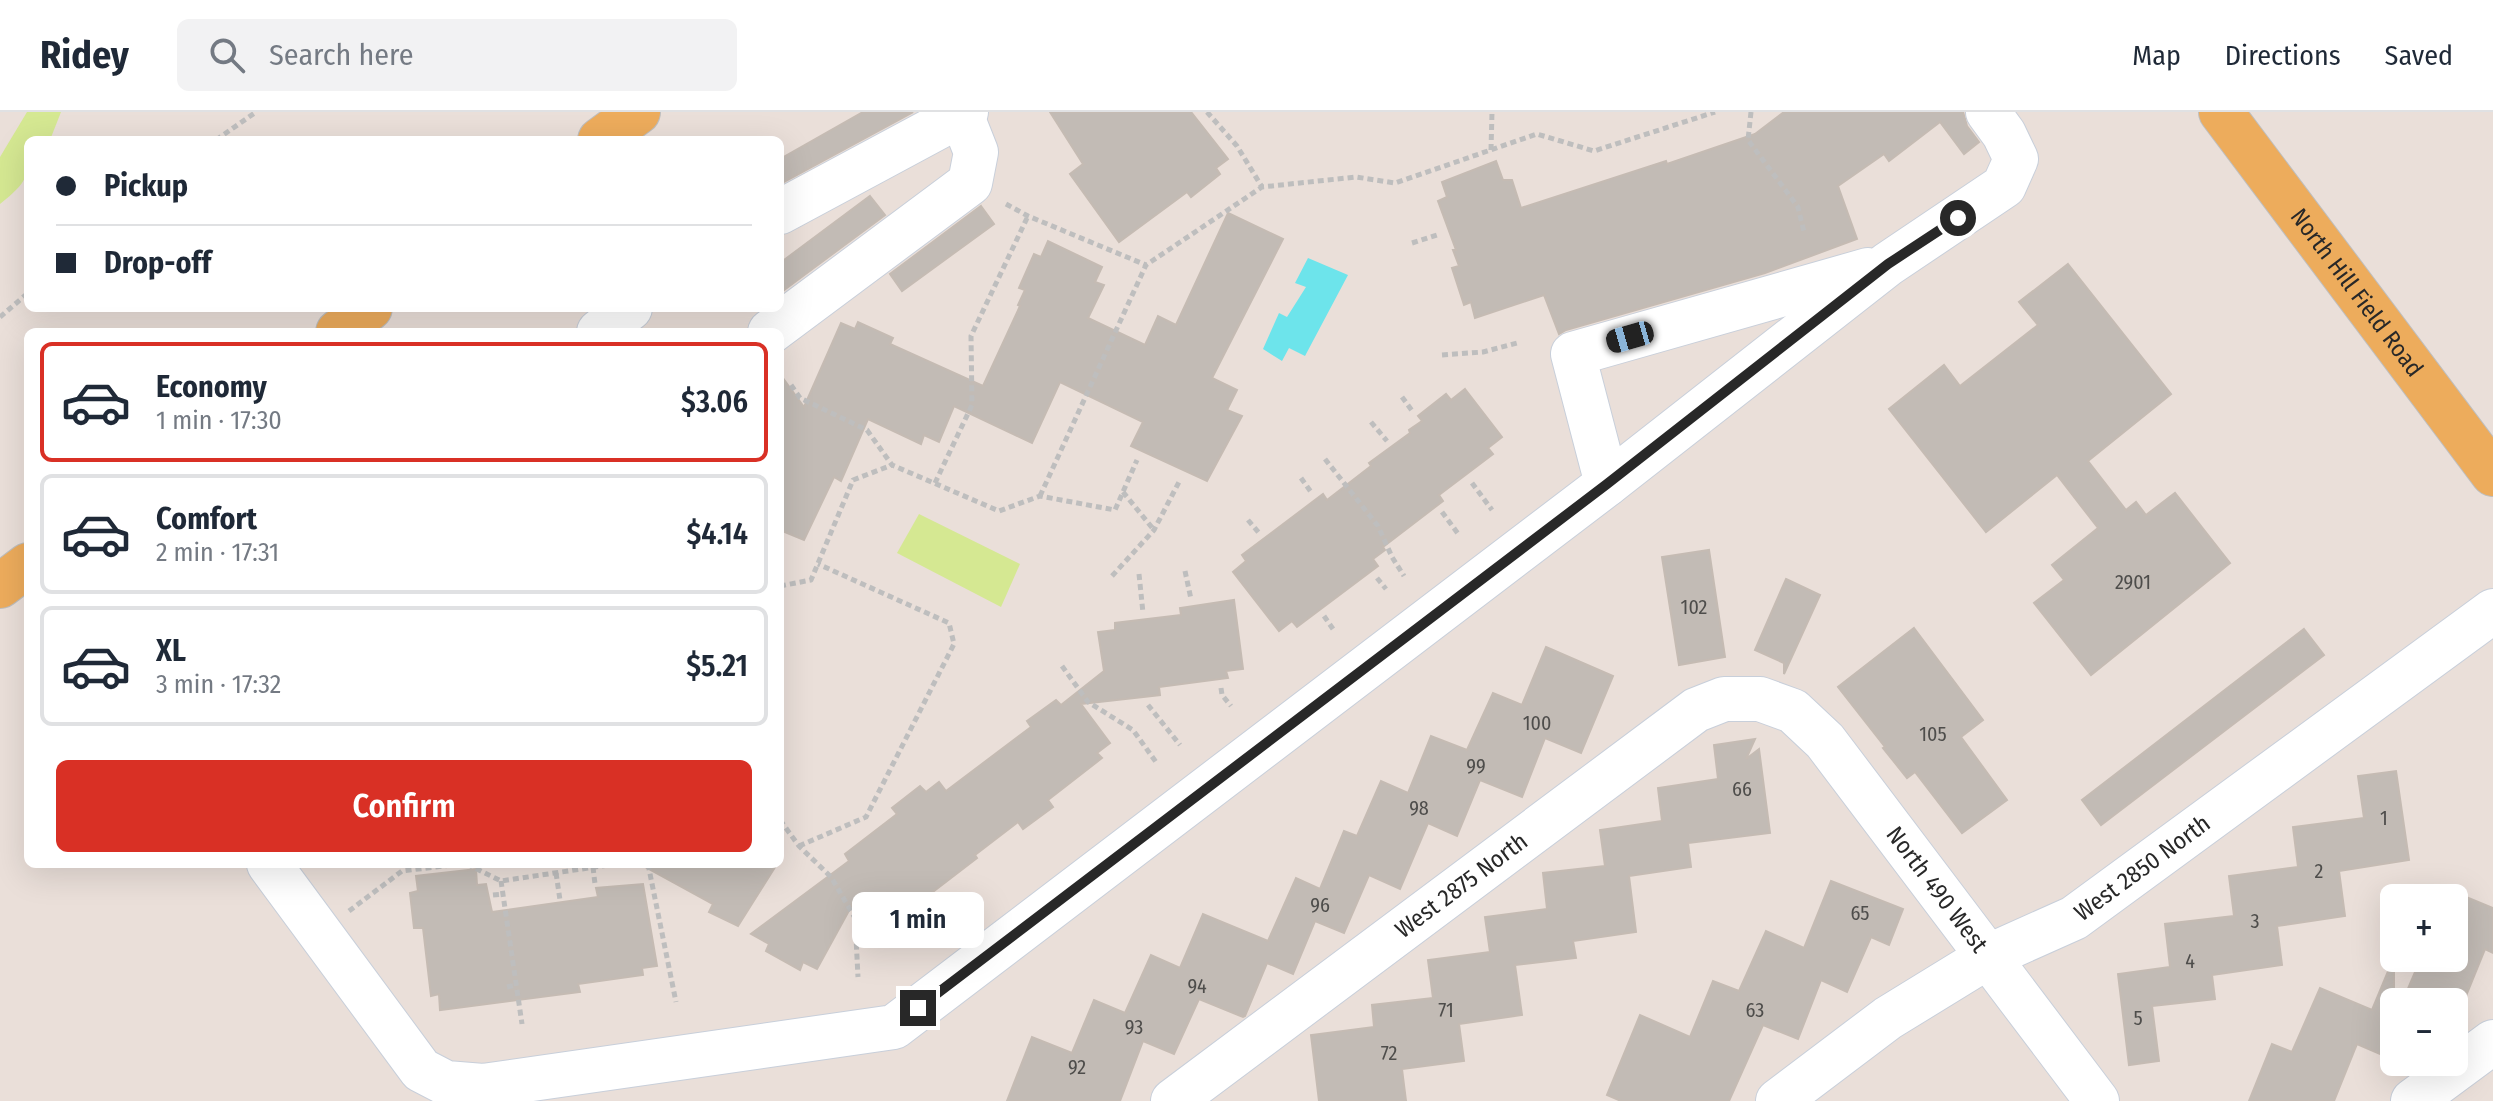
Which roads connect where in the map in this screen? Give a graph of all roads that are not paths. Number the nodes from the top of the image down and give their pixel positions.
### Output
1 (638, 112) edge
2 (1988, 112) edge
3 (2221, 112) edge
4 (963, 113) edge
5 (605, 136) edge
6 (784, 210) edge
7 (1888, 264) junction
8 (625, 312) edge
9 (604, 328) edge
10 (775, 328) edge
11 (2493, 474) edge
12 (1607, 484) junction
13 (24, 568) edge
14 (0, 586) edge
15 (2493, 611) edge
16 (1760, 699) joint
17 (272, 868) edge
18 (1989, 956) junction
19 (2493, 1042) edge
20 (1173, 1101) edge
21 (1778, 1101) edge
22 (2097, 1101) edge
23 (2413, 1101) edge

1 - 5 main road
2 - 7 street
3 - 11 main road, North Hill Field Road
4 - 6 street
4 - 10 street
7 - 12 street
7 - 12 street
8 - 9 street
12 - 17 street
13 - 14 main road
15 - 18 street, West 2850 North
16 - 18 street, North 490 West
16 - 20 street, West 2875 North
18 - 21 street, West 2850 North
18 - 22 street, North 490 West
19 - 23 street

